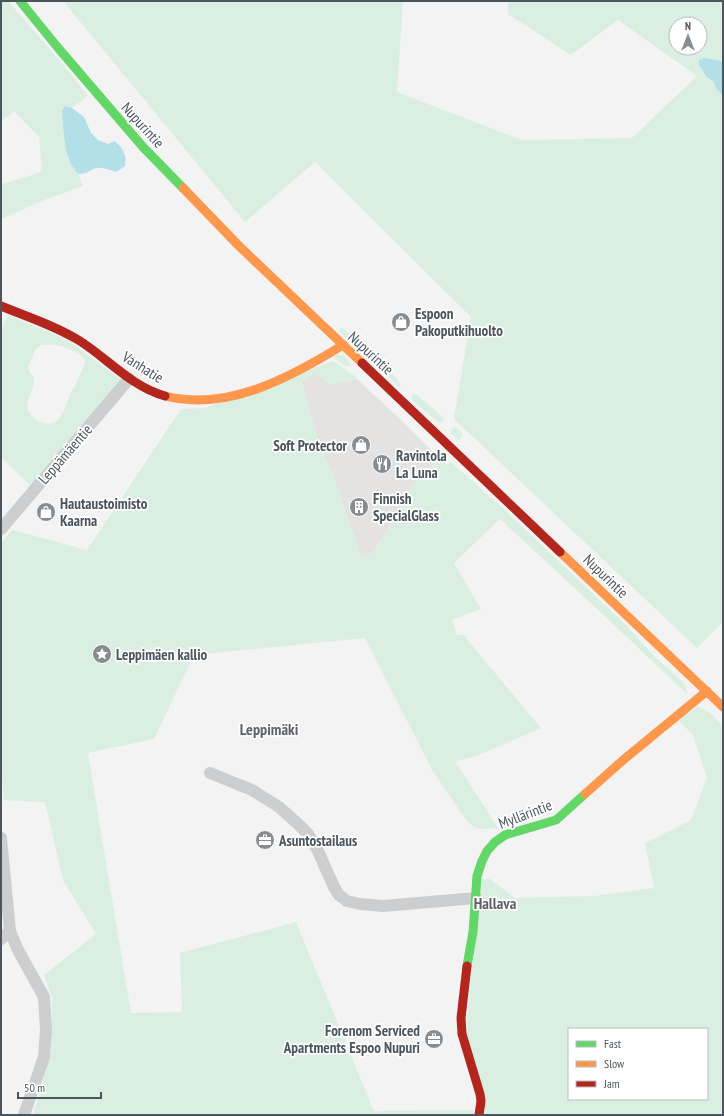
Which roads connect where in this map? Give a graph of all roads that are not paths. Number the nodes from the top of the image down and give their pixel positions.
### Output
1 (20, 1) edge
2 (1, 306) edge
3 (343, 345) junction
4 (129, 379) junction
5 (1, 529) edge
6 (707, 691) junction
7 (723, 707) edge
8 (210, 773) dead end
9 (1, 838) edge
10 (476, 898) junction
11 (10, 931) junction
12 (1, 939) edge
13 (24, 1115) edge
14 (479, 1115) edge

1 - 3 main road, Nupurintie
2 - 4 main road, Vanhatie
3 - 4 main road, Vanhatie
3 - 6 main road, Nupurintie
4 - 5 street, Leppämäentie
6 - 7 main road, Nupurintie
6 - 10 main road, Myllärintie
8 - 10 street
9 - 11 street
10 - 14 main road, Myllärintie
11 - 12 street
11 - 13 street

